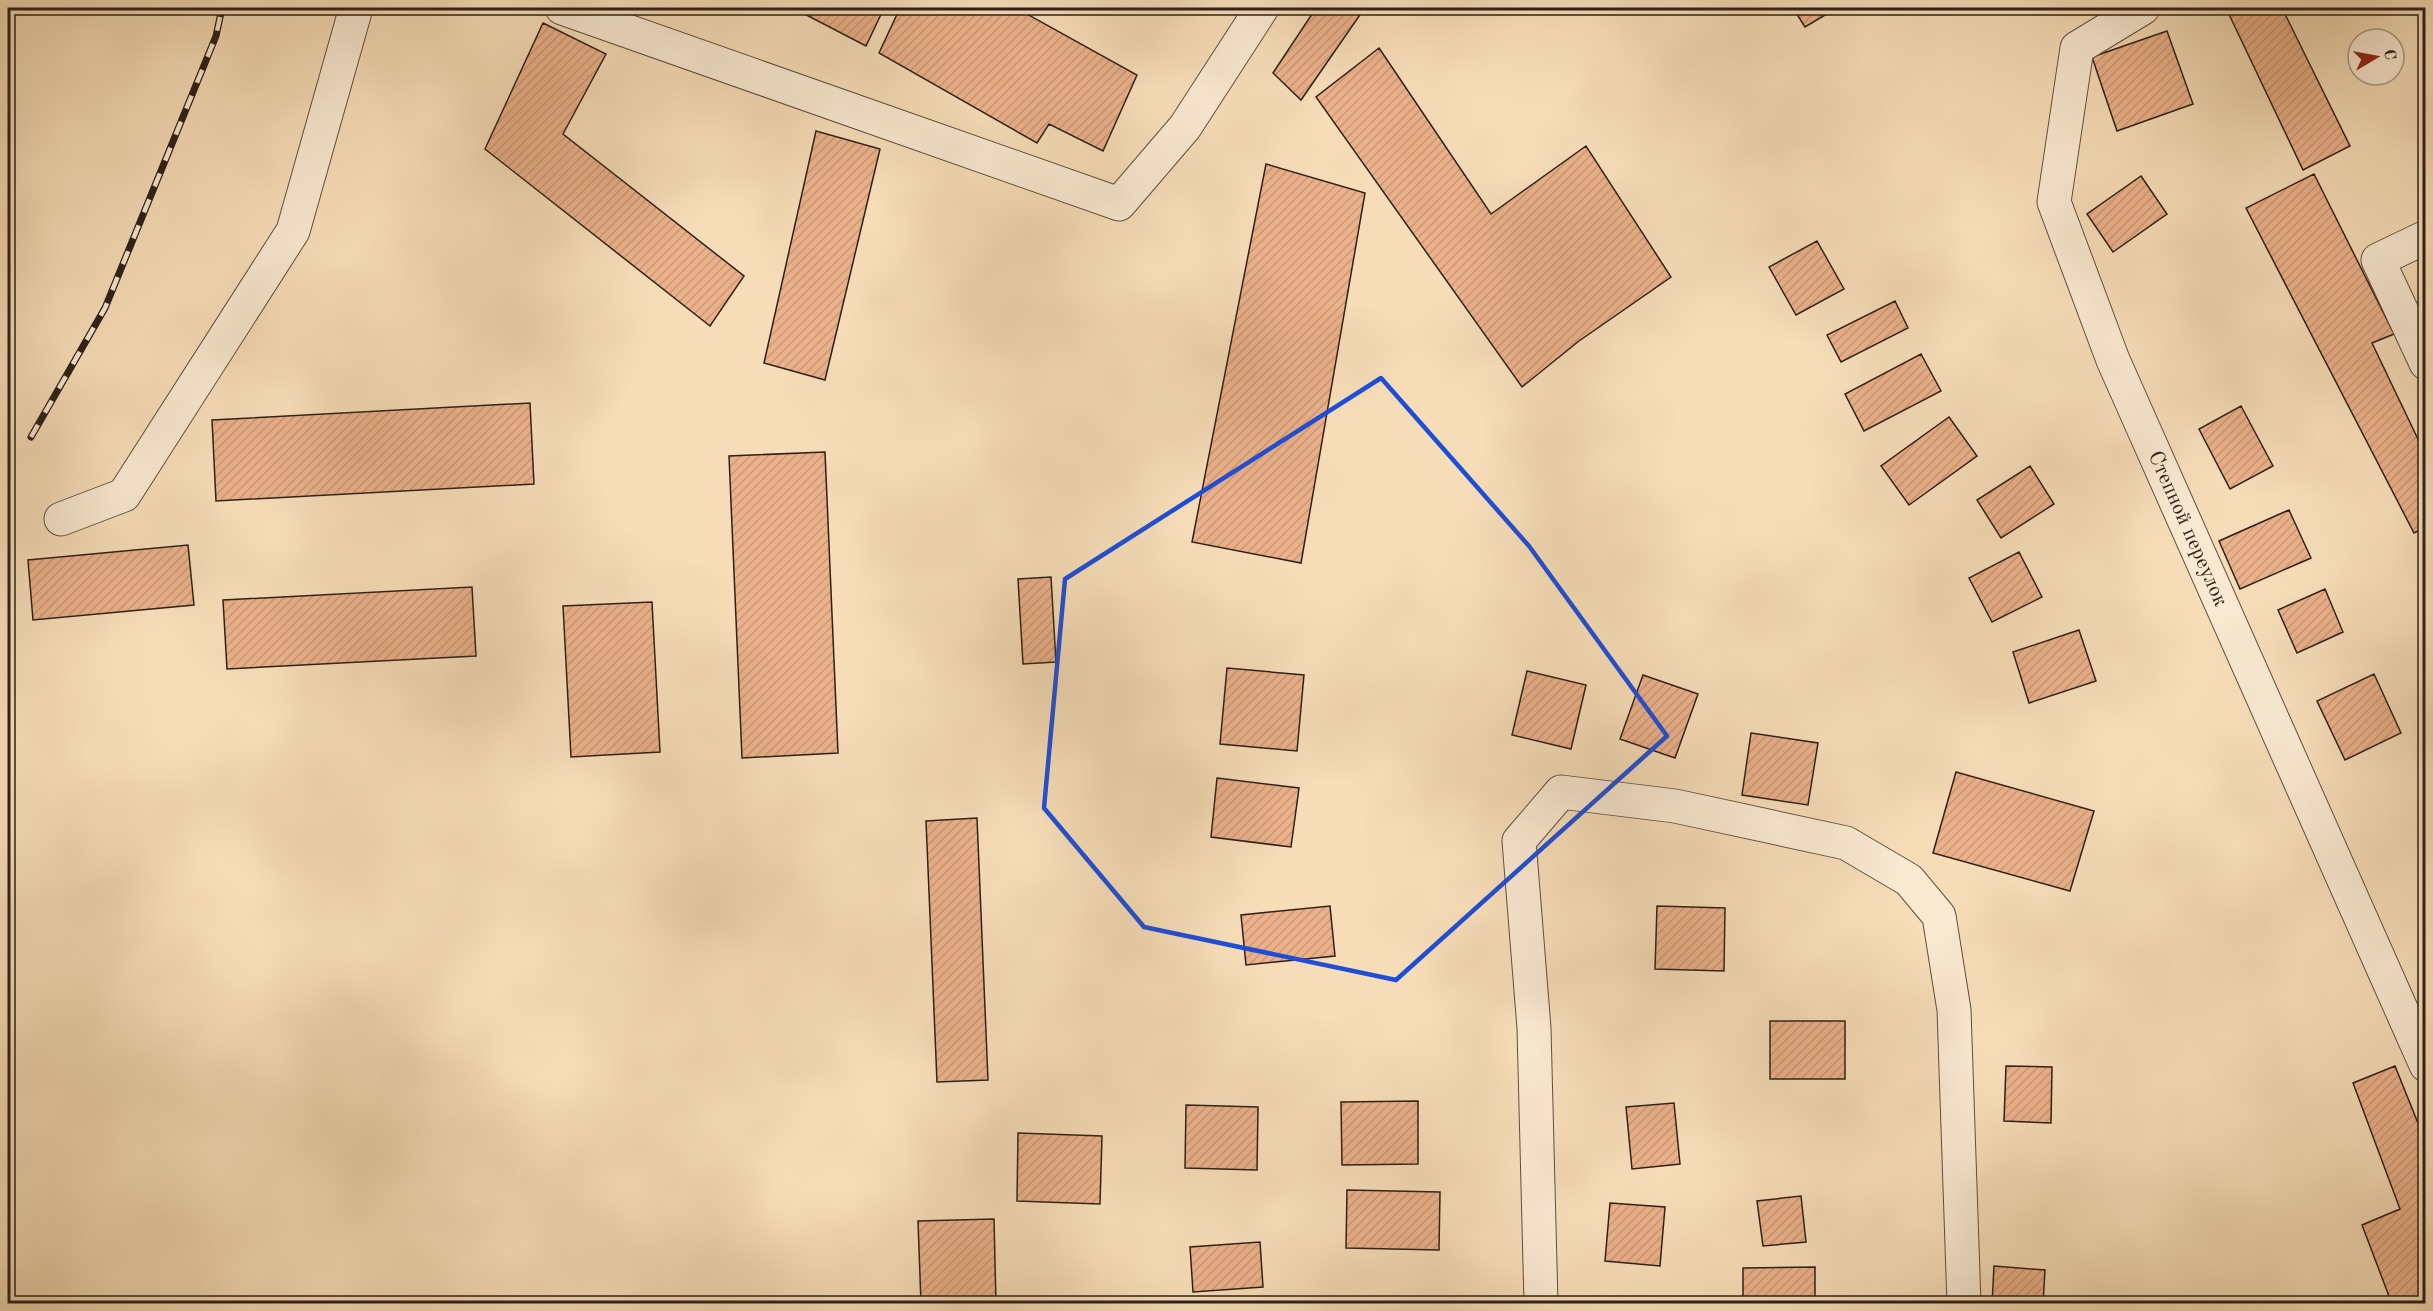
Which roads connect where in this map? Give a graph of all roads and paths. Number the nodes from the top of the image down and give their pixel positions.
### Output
1 (356, 8) edge
2 (562, 8) edge
3 (1262, 8) edge
4 (2143, 8) edge
5 (2426, 237) edge
6 (2426, 363) edge
7 (61, 519) dead end
8 (2426, 1065) edge
9 (1541, 1304) edge
10 (1964, 1304) edge

1 - 7 street
2 - 3 street
4 - 8 street, Степной переулок
5 - 6 street
9 - 10 street

